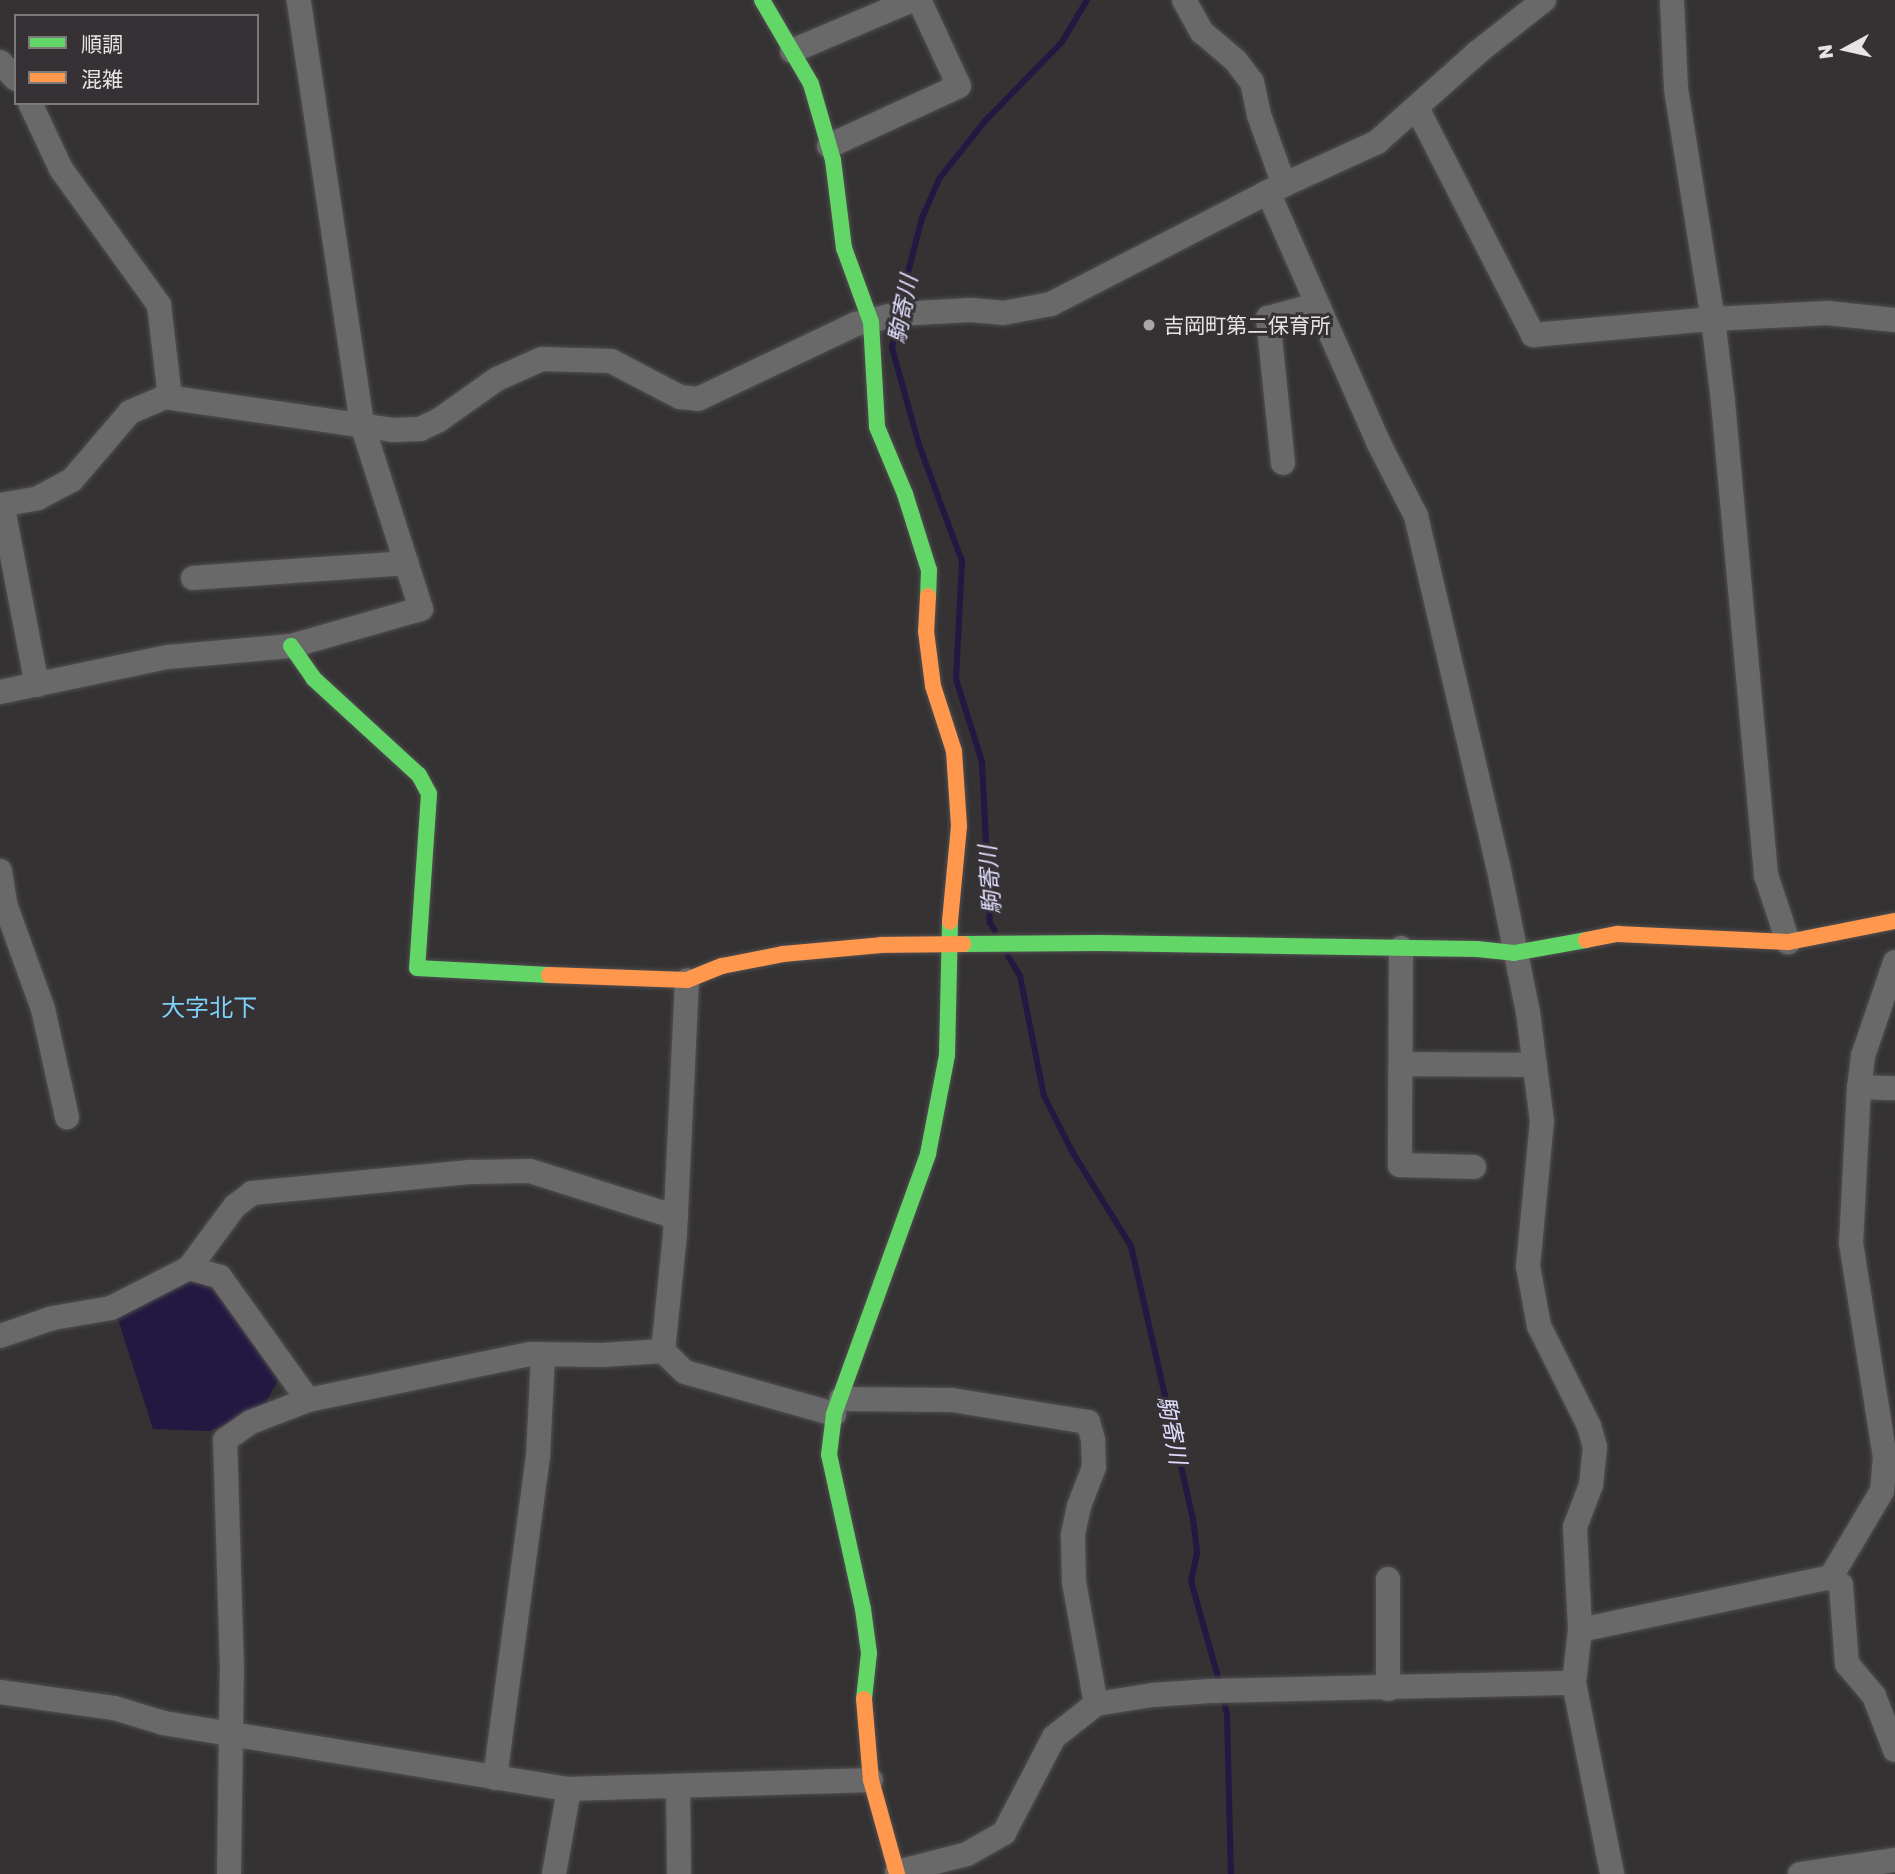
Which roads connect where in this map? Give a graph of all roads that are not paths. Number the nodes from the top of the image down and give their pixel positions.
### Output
1 (299, 0) edge
2 (762, 0) edge
3 (912, 0) edge
4 (919, 0) edge
5 (1184, 0) edge
6 (1544, 0) edge
7 (1672, 0) edge
8 (792, 51) junction
9 (0, 62) edge
10 (14, 77) edge
11 (31, 105) edge
12 (1417, 108) junction
13 (829, 146) junction
14 (1276, 188) junction
15 (1316, 305) junction
16 (1713, 319) junction
17 (1895, 320) edge
18 (871, 322) junction
19 (170, 397) junction
20 (362, 425) junction
21 (1283, 463) dead end
22 (0, 505) edge
23 (0, 512) edge
24 (406, 563) junction
25 (193, 578) dead end
26 (292, 646) junction
27 (37, 685) junction
28 (0, 692) edge
29 (0, 871) edge
30 (1895, 921) edge
31 (1788, 942) junction
32 (948, 946) junction
33 (1401, 948) junction
34 (1514, 953) junction
35 (1895, 962) edge
36 (687, 980) junction
37 (1401, 1064) junction
38 (1535, 1065) junction
39 (1859, 1087) junction
40 (1895, 1088) edge
41 (67, 1117) dead end
42 (1474, 1167) dead end
43 (676, 1217) junction
44 (189, 1268) junction
45 (0, 1336) edge
46 (663, 1351) junction
47 (542, 1354) junction
48 (308, 1400) junction
49 (837, 1406) junction
50 (1831, 1577) junction
51 (1388, 1579) dead end
52 (1580, 1630) junction
53 (1574, 1683) junction
54 (1388, 1689) junction
55 (0, 1692) edge
56 (1096, 1704) junction
57 (230, 1733) junction
58 (1895, 1750) edge
59 (495, 1779) junction
60 (871, 1780) junction
61 (678, 1786) junction
62 (569, 1789) junction
63 (1895, 1860) edge
64 (1870, 1869) edge
65 (897, 1873) edge
66 (229, 1874) edge
67 (554, 1874) edge
68 (679, 1874) edge
69 (1612, 1874) edge
70 (1800, 1874) edge

1 - 20 street
2 - 8 street
3 - 8 street
4 - 13 street
5 - 14 street
6 - 12 street
7 - 16 street
8 - 13 street
9 - 10 street
11 - 19 street
12 - 14 street
12 - 16 street
13 - 18 street
14 - 15 street
14 - 18 street
15 - 21 street
15 - 34 street
16 - 17 street
16 - 31 street
18 - 20 street
18 - 32 street
19 - 20 street
19 - 22 street
20 - 24 street
23 - 27 street
24 - 25 street
24 - 26 street
26 - 27 street
26 - 36 street
27 - 28 street
29 - 41 street
30 - 31 street
31 - 34 street
32 - 33 street
32 - 36 street
32 - 49 street
33 - 34 street
33 - 37 street
34 - 38 street
35 - 39 street
36 - 43 street
37 - 38 street
37 - 42 street
38 - 52 street
39 - 40 street
39 - 50 street
43 - 44 street
43 - 46 street
44 - 45 street
44 - 48 street
46 - 47 street
46 - 49 street
47 - 48 street
47 - 59 street
48 - 57 street
49 - 56 street
49 - 60 street
50 - 52 street
50 - 58 street
51 - 54 street
52 - 53 street
53 - 54 street
53 - 69 street
54 - 56 street
55 - 57 street
56 - 65 street
57 - 59 street
57 - 66 street
59 - 62 street
60 - 61 street
60 - 65 street
61 - 62 street
61 - 68 street
62 - 67 street
63 - 64 street
64 - 70 street

